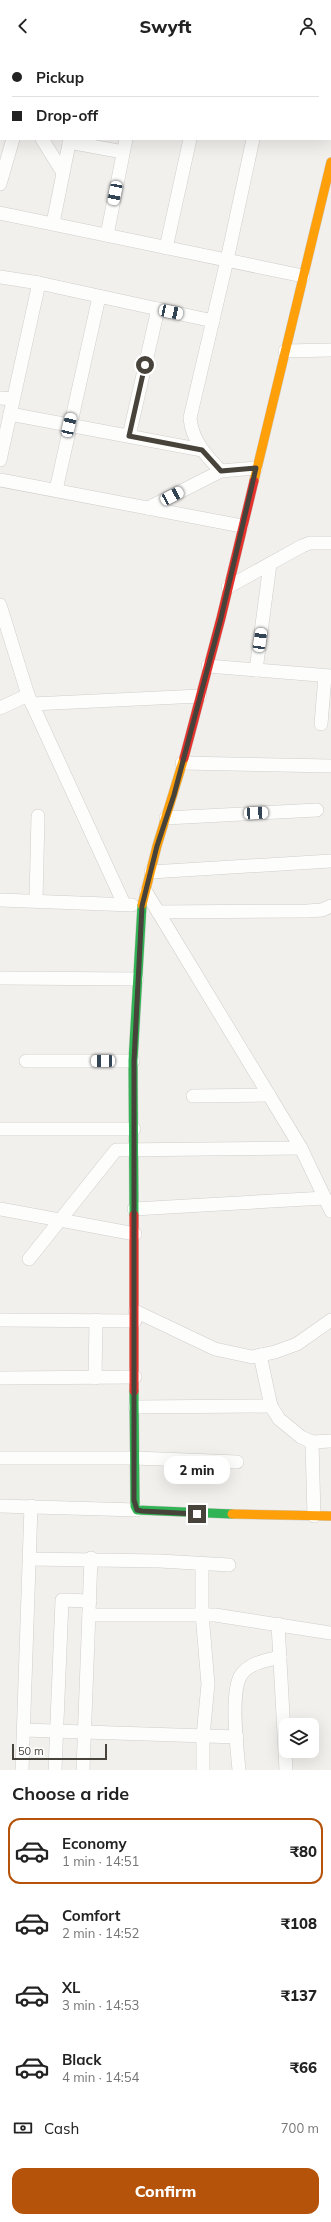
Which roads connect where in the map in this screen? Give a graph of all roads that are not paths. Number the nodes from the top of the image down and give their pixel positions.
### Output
1 (13, 140) edge
2 (43, 140) edge
3 (69, 140) edge
4 (190, 140) edge
5 (253, 140) edge
6 (125, 145) edge
7 (331, 162) edge
8 (62, 171) junction
9 (0, 184) edge
10 (0, 212) edge
11 (53, 224) junction
12 (107, 235) junction
13 (166, 248) junction
14 (227, 260) junction
15 (303, 276) junction
16 (0, 277) edge
17 (39, 283) junction
18 (99, 297) junction
19 (158, 309) junction
20 (213, 321) junction
21 (331, 350) edge
22 (285, 351) junction
23 (0, 398) edge
24 (13, 398) junction
25 (10, 414) junction
26 (69, 425) junction
27 (129, 436) junction
28 (202, 450) junction
29 (0, 460) edge
30 (256, 468) junction
31 (221, 471) junction
32 (0, 480) edge
33 (56, 490) junction
34 (148, 508) junction
35 (242, 526) junction
36 (331, 543) edge
37 (270, 564) junction
38 (228, 587) junction
39 (0, 605) edge
40 (208, 666) junction
41 (256, 670) junction
42 (328, 676) edge
43 (200, 696) junction
44 (30, 700) junction
45 (0, 708) edge
46 (321, 724) dead end
47 (182, 763) junction
48 (331, 766) edge
49 (317, 810) dead end
50 (38, 816) dead end
51 (166, 818) junction
52 (331, 861) edge
53 (151, 872) junction
54 (146, 892) junction
55 (0, 900) edge
56 (36, 900) junction
57 (124, 904) junction
58 (142, 906) junction
59 (331, 906) edge
60 (158, 912) junction
61 (0, 978) edge
62 (137, 979) junction
63 (26, 1061) dead end
64 (134, 1061) junction
65 (269, 1095) junction
66 (193, 1096) dead end
67 (0, 1129) edge
68 (134, 1129) junction
69 (300, 1148) junction
70 (134, 1149) junction
71 (325, 1198) junction
72 (0, 1209) edge
73 (134, 1209) junction
74 (331, 1211) edge
75 (59, 1220) junction
76 (135, 1234) junction
77 (29, 1258) dead end
78 (135, 1316) junction
79 (0, 1320) edge
80 (96, 1320) junction
81 (331, 1320) edge
82 (260, 1355) junction
83 (135, 1377) junction
84 (0, 1378) edge
85 (95, 1378) junction
86 (271, 1406) junction
87 (135, 1407) junction
88 (331, 1441) edge
89 (312, 1442) junction
90 (0, 1458) edge
91 (135, 1458) junction
92 (237, 1462) dead end
93 (0, 1506) edge
94 (31, 1506) junction
95 (137, 1510) junction
96 (314, 1516) junction
97 (331, 1516) edge
98 (91, 1558) junction
99 (30, 1559) junction
100 (202, 1564) junction
101 (229, 1566) dead end
102 (90, 1601) junction
103 (202, 1614) junction
104 (89, 1615) junction
105 (278, 1624) junction
106 (331, 1633) edge
107 (331, 1637) edge
108 (280, 1657) junction
109 (24, 1730) junction
110 (57, 1731) junction
111 (84, 1732) junction
112 (203, 1736) junction
113 (237, 1737) junction
114 (22, 1770) edge
115 (55, 1770) edge
116 (83, 1770) edge
117 (203, 1770) edge
118 (238, 1770) edge
119 (286, 1770) edge

1 - 9 street
2 - 8 street
3 - 6 street
3 - 8 street
4 - 13 street
5 - 14 street
6 - 12 street
7 - 15 street
8 - 11 street
10 - 11 street
11 - 12 street
12 - 13 street
13 - 14 street
14 - 15 street
14 - 20 street
15 - 22 street
16 - 17 street
17 - 18 street
17 - 24 street
18 - 19 street
18 - 26 street
19 - 20 street
19 - 27 street
20 - 28 street
21 - 22 street
22 - 30 street
23 - 24 street
24 - 25 street
25 - 26 street
25 - 29 street
26 - 27 street
26 - 33 street
27 - 28 street
28 - 31 street
30 - 31 street
30 - 35 street
31 - 34 street
32 - 33 street
33 - 34 street
34 - 35 street
35 - 38 street
36 - 37 street
37 - 38 street
37 - 41 street
38 - 40 street
39 - 44 street
40 - 41 street
40 - 43 street
41 - 42 street
42 - 46 street
43 - 44 street
43 - 47 street
44 - 45 street
44 - 57 street
47 - 48 street
47 - 51 street
49 - 51 street
50 - 56 street
51 - 53 street
52 - 53 street
53 - 54 street
54 - 58 street
54 - 60 street
55 - 56 street
56 - 57 street
57 - 58 street
58 - 62 street
59 - 60 street
60 - 65 street
61 - 62 street
62 - 64 street
63 - 64 street
64 - 68 street
65 - 66 street
65 - 69 street
67 - 68 street
68 - 70 street
69 - 70 street
69 - 71 street
70 - 73 street
70 - 75 street
71 - 73 street
71 - 74 street
72 - 75 street
73 - 76 street
75 - 76 street
75 - 77 street
76 - 78 street
78 - 80 street
78 - 82 street
78 - 83 street
79 - 80 street
80 - 85 street
81 - 82 street
82 - 86 street
83 - 85 street
83 - 87 street
84 - 85 street
86 - 87 street
86 - 89 street
87 - 91 street
88 - 89 street
89 - 96 street
90 - 91 street
91 - 92 street
91 - 95 street
93 - 94 street
94 - 95 street
94 - 99 street
95 - 96 street
96 - 97 street
98 - 99 street
98 - 100 street
98 - 102 street
99 - 109 street
100 - 101 street
100 - 103 street
102 - 104 street
102 - 110 street
103 - 104 street
103 - 105 street
103 - 112 street
104 - 111 street
105 - 106 street
105 - 108 street
106 - 107 street
108 - 113 street
108 - 119 street
109 - 110 street
109 - 114 street
110 - 111 street
110 - 115 street
111 - 112 street
111 - 116 street
112 - 113 street
112 - 117 street
113 - 118 street

